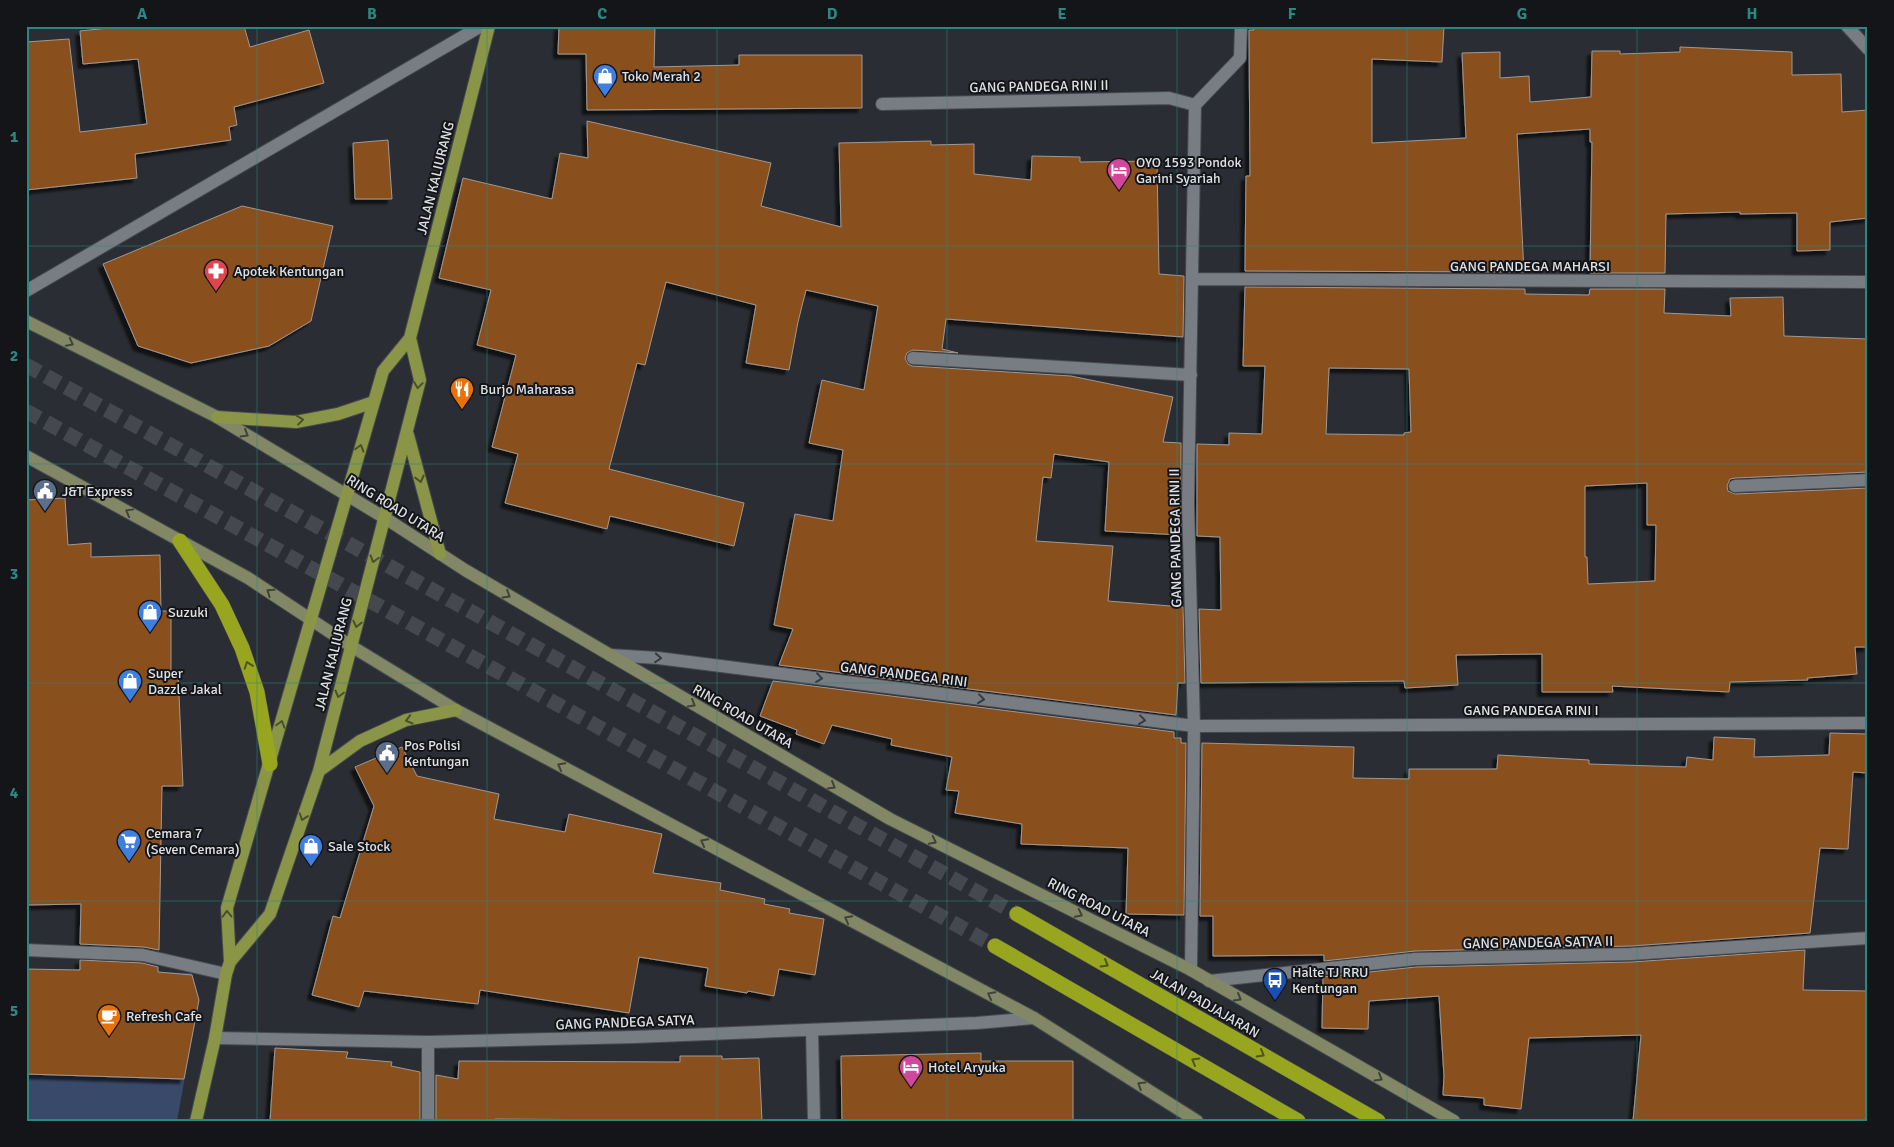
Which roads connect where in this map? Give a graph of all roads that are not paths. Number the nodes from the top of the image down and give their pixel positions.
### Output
1 (481, 26) edge
2 (489, 26) edge
3 (1240, 26) edge
4 (1847, 26) edge
5 (1868, 49) edge
6 (882, 104) dead end
7 (1195, 105) junction
8 (1192, 279) junction
9 (1868, 282) edge
10 (26, 292) edge
11 (26, 321) edge
12 (410, 338) junction
13 (914, 358) dead end
14 (1191, 375) junction
15 (374, 402) junction
16 (217, 417) junction
17 (408, 432) junction
18 (26, 456) edge
19 (1868, 480) edge
20 (1735, 486) dead end
21 (347, 495) junction
22 (385, 518) junction
23 (180, 541) junction
24 (440, 554) junction
25 (311, 620) junction
26 (351, 646) junction
27 (610, 655) junction
28 (456, 710) junction
29 (1868, 723) edge
30 (1194, 726) junction
31 (270, 764) junction
32 (319, 771) junction
33 (1017, 914) tunnel mouth
34 (1868, 938) edge
35 (995, 946) tunnel mouth
36 (26, 950) edge
37 (228, 968) junction
38 (1191, 970) junction
39 (1209, 981) junction
40 (1034, 1018) junction
41 (812, 1030) junction
42 (215, 1038) junction
43 (428, 1042) junction
44 (196, 1121) edge
45 (428, 1121) edge
46 (814, 1121) edge
47 (1197, 1121) edge
48 (1298, 1121) edge
49 (1378, 1121) edge
50 (1454, 1121) edge

1 - 10 street
2 - 12 main road, JALAN KALIURANG
3 - 7 street
4 - 5 street
6 - 7 street, GANG PANDEGA RINI II
7 - 8 street, GANG PANDEGA RINI II
8 - 9 street, GANG PANDEGA MAHARSI
8 - 14 street, GANG PANDEGA RINI II
11 -> 16 street, RING ROAD UTARA
12 - 15 main road, JALAN KALIURANG
12 -> 17 main road, JALAN KALIURANG
13 - 14 street
14 - 30 street, GANG PANDEGA RINI II
16 -> 15 main road
21 -> 15 main road, JALAN KALIURANG
16 -> 21 street, RING ROAD UTARA
17 - 22 main road, JALAN KALIURANG
17 -> 24 main road
23 -> 18 street
19 - 20 street
21 - 22 street, RING ROAD UTARA
21 - 25 main road, JALAN KALIURANG
22 - 24 street, RING ROAD UTARA
22 -> 26 main road, JALAN KALIURANG
25 -> 23 street
31 -> 23 highway
24 -> 27 street, RING ROAD UTARA
25 - 26 street
31 -> 25 main road, JALAN KALIURANG
26 - 28 street
26 -> 32 main road, JALAN KALIURANG
27 -> 30 street, GANG PANDEGA RINI
27 -> 38 street, RING ROAD UTARA
28 -> 32 main road
40 -> 28 street
29 - 30 street, GANG PANDEGA RINI I
30 - 38 street, GANG PANDEGA RINI II
37 -> 31 main road, JALAN KALIURANG
32 -> 37 main road, JALAN KALIURANG
33 -> 49 highway, JALAN PADJAJARAN
34 - 39 street, GANG PANDEGA SATYA II
48 -> 35 highway
36 - 37 street
37 - 42 main road, JALAN KALIURANG
38 - 39 street, RING ROAD UTARA
39 -> 50 street, RING ROAD UTARA
40 - 41 street, GANG PANDEGA SATYA
47 -> 40 street
41 - 43 street, GANG PANDEGA SATYA
41 - 46 street
42 - 43 street, GANG PANDEGA SATYA
42 - 44 main road, JALAN KALIURANG
43 - 45 street

